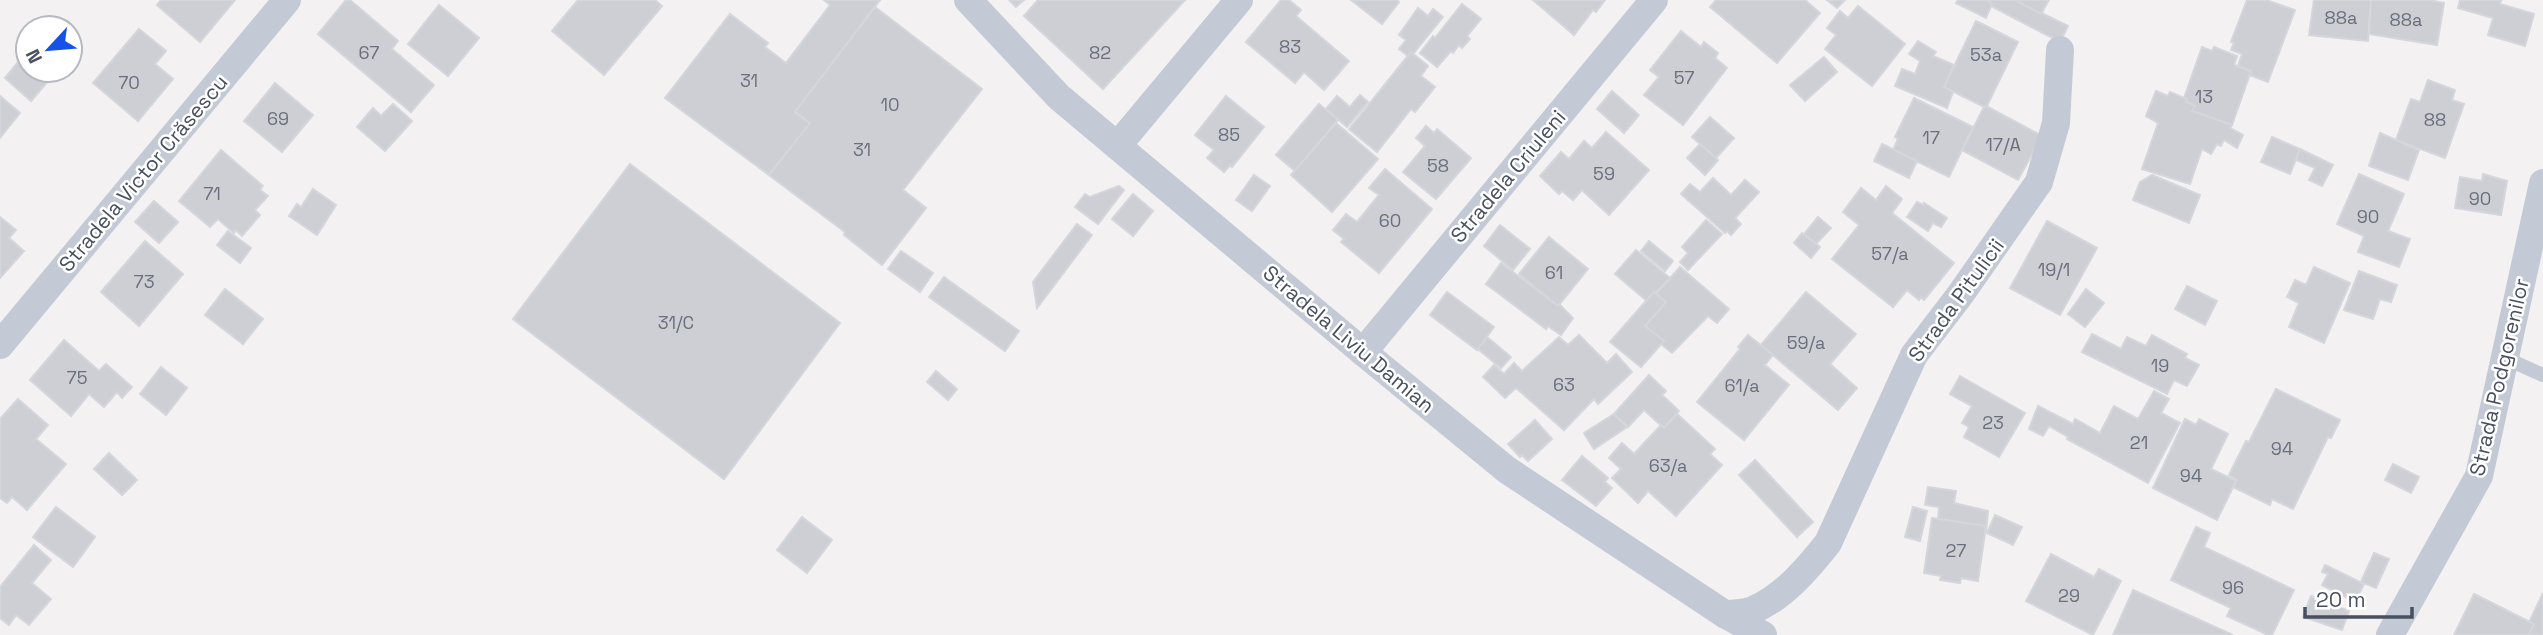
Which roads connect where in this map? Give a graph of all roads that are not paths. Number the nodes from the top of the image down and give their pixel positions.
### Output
1 (286, 0) edge
2 (968, 0) edge
3 (1239, 0) edge
4 (1654, 0) edge
5 (2060, 50) dead end
6 (1118, 145) junction
7 (2543, 183) edge
8 (0, 345) edge
9 (1363, 352) junction
10 (2505, 358) junction
11 (2543, 375) edge
12 (1726, 615) junction
13 (1763, 635) edge
14 (2390, 635) edge

1 - 8 street, Stradela Victor Crăsescu
2 - 6 street, Stradela Liviu Damian
3 - 6 street
4 - 9 street, Stradela Criuleni
5 - 12 street, Strada Pitulicii
6 - 9 street, Stradela Liviu Damian
7 - 10 street, Strada Podgorenilor
9 - 12 street, Stradela Liviu Damian
10 - 11 lane
10 - 14 street, Strada Podgorenilor
12 - 13 street, Stradela Liviu Damian

